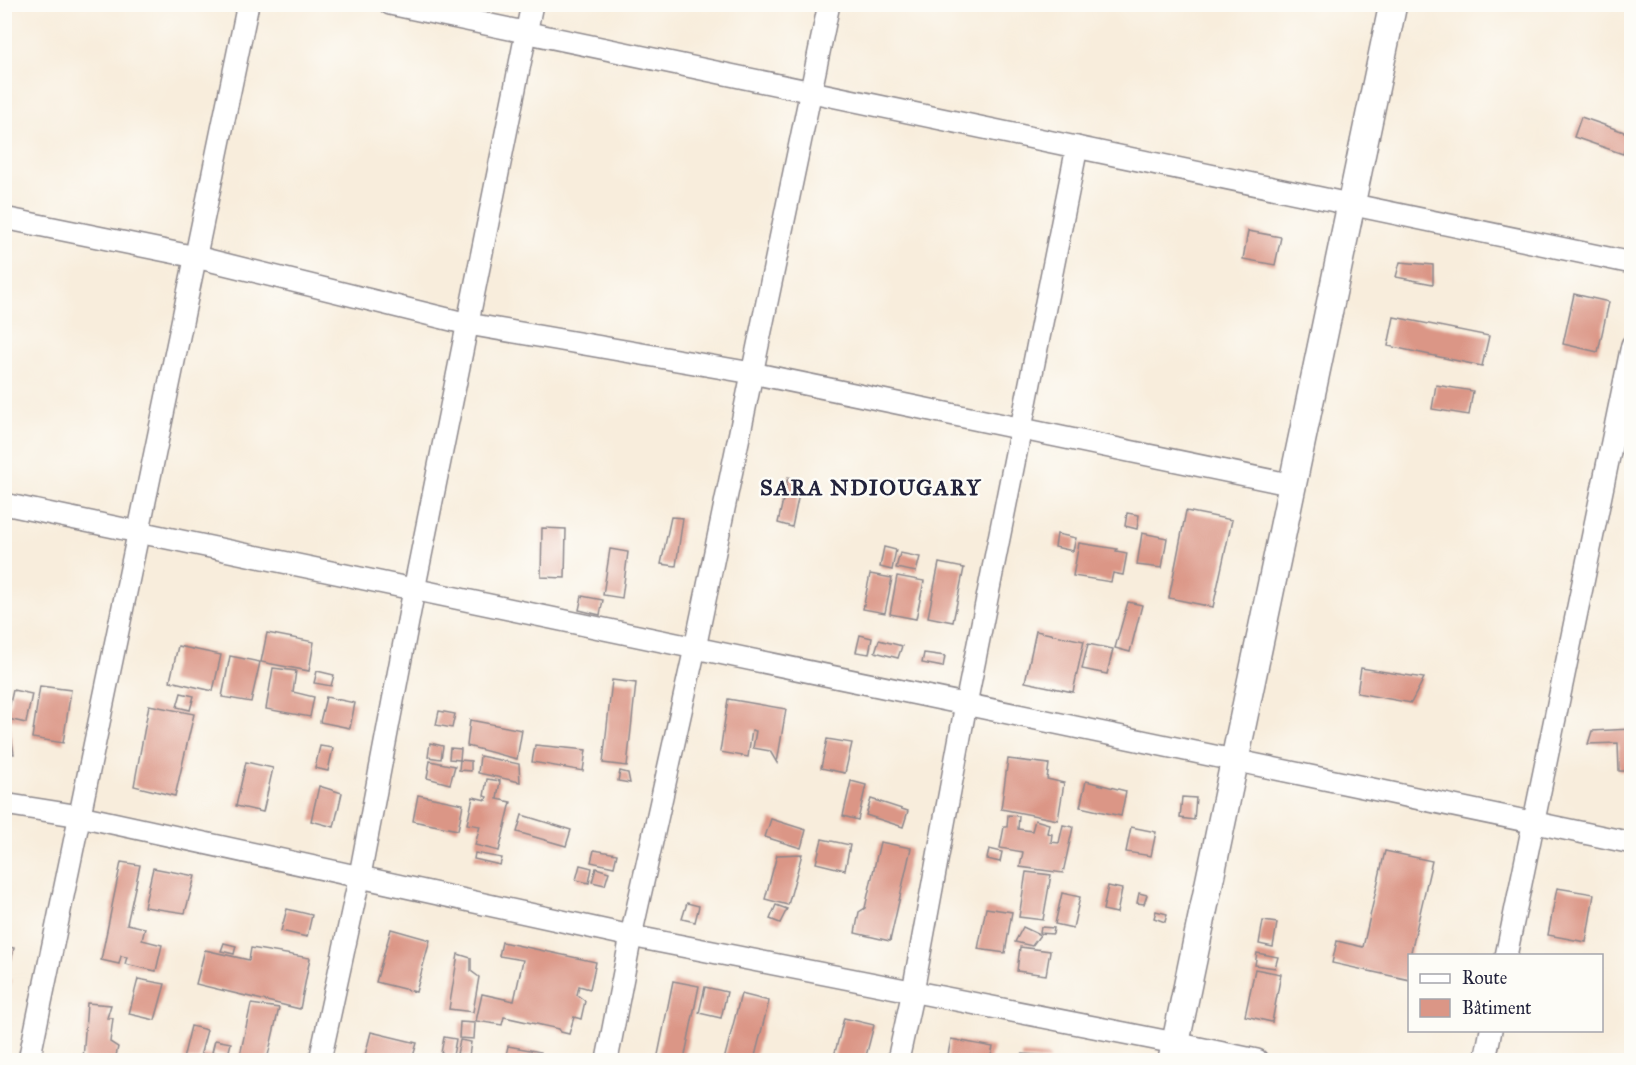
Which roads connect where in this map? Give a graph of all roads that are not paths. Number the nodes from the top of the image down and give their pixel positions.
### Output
1 (248, 4) edge
2 (390, 4) edge
3 (532, 4) edge
4 (829, 4) edge
5 (1393, 4) edge
6 (526, 33) junction
7 (810, 92) junction
8 (1077, 147) junction
9 (1351, 204) junction
10 (4, 218) edge
11 (196, 257) junction
12 (1632, 263) edge
13 (468, 324) junction
14 (1632, 345) edge
15 (752, 373) junction
16 (1021, 429) junction
17 (1293, 485) junction
18 (4, 504) edge
19 (139, 532) junction
20 (414, 590) junction
21 (695, 648) junction
22 (966, 704) junction
23 (1236, 760) junction
24 (4, 804) edge
25 (81, 816) junction
26 (1532, 822) junction
27 (1632, 843) edge
28 (360, 876) junction
29 (632, 936) junction
30 (1506, 954) edge
31 (913, 991) junction
32 (1491, 1032) edge
33 (1174, 1052) edge
34 (29, 1060) edge
35 (320, 1060) edge
36 (608, 1060) edge
37 (897, 1060) edge
38 (1257, 1060) edge
39 (1485, 1060) edge

1 - 11 street
2 - 6 street
3 - 6 street
4 - 7 street
5 - 9 street
6 - 7 street
6 - 13 street
7 - 8 street
7 - 15 street
8 - 9 street
8 - 16 street
9 - 12 street
9 - 17 street
10 - 11 street
11 - 13 street
11 - 19 street
13 - 15 street
13 - 20 street
14 - 26 street
15 - 16 street
15 - 21 street
16 - 17 street
16 - 22 street
17 - 23 street
18 - 19 street
19 - 20 street
19 - 25 street
20 - 21 street
20 - 28 street
21 - 22 street
21 - 29 street
22 - 23 street
22 - 31 street
23 - 26 street
23 - 33 street
24 - 25 street
25 - 28 street
25 - 34 street
26 - 27 street
26 - 30 street
28 - 29 street
28 - 35 street
29 - 31 street
29 - 36 street
31 - 33 street
31 - 37 street
32 - 39 street
33 - 38 street

